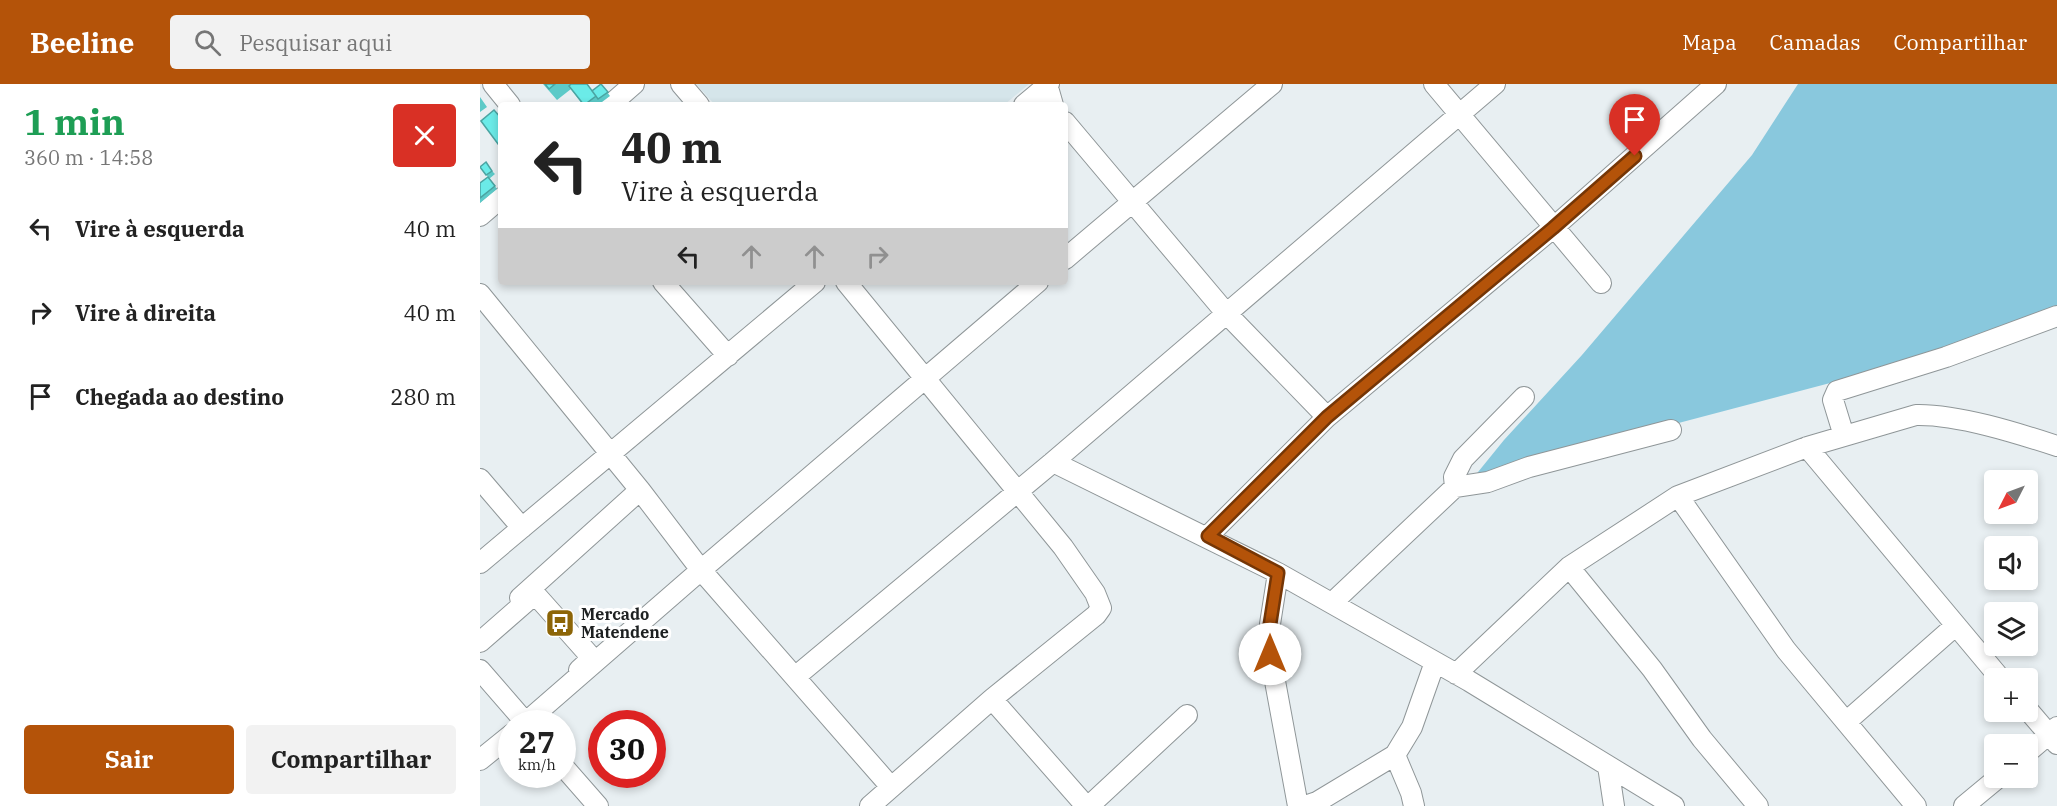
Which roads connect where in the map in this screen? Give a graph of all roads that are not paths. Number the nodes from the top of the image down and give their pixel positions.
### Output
1 (493, 84) edge
2 (634, 84) edge
3 (681, 84) edge
4 (1048, 84) edge
5 (1272, 84) edge
6 (1434, 84) edge
7 (1495, 84) edge
8 (1716, 84) edge
9 (508, 102) edge
10 (613, 102) edge
11 (696, 102) edge
12 (1027, 102) edge
13 (1052, 102) edge
14 (1459, 115) junction
15 (1068, 126) edge
16 (498, 201) edge
17 (1132, 203) junction
18 (480, 216) edge
19 (1553, 228) junction
20 (1068, 256) edge
21 (1601, 283) dead end
22 (666, 285) edge
23 (811, 285) edge
24 (848, 285) edge
25 (1034, 285) edge
26 (480, 294) edge
27 (1226, 313) junction
28 (2057, 316) edge
29 (728, 356) junction
30 (924, 379) junction
31 (1524, 397) dead end
32 (1327, 417) junction
33 (1671, 430) dead end
34 (1844, 436) junction
35 (2057, 446) edge
36 (1807, 447) junction
37 (610, 456) junction
38 (1053, 462) junction
39 (480, 479) edge
40 (1455, 487) junction
41 (640, 490) junction
42 (1017, 491) junction
43 (1678, 496) junction
44 (522, 528) junction
45 (1208, 536) junction
46 (480, 563) edge
47 (1569, 567) junction
48 (701, 570) junction
49 (1278, 573) junction
50 (1332, 603) junction
51 (1955, 626) junction
52 (480, 634) edge
53 (480, 642) edge
54 (1435, 662) junction
55 (1991, 668) edge
56 (480, 670) edge
57 (1456, 674) junction
58 (795, 676) junction
59 (992, 699) junction
60 (511, 710) edge
61 (537, 710) edge
62 (538, 710) edge
63 (1187, 715) dead end
64 (2038, 720) edge
65 (1846, 722) junction
66 (2054, 735) edge
67 (498, 745) edge
68 (2038, 745) edge
69 (1395, 755) junction
70 (480, 760) edge
71 (1608, 766) junction
72 (576, 781) edge
73 (891, 787) junction
74 (1986, 788) edge
75 (1097, 803) edge
76 (598, 806) edge
77 (870, 806) edge
78 (1298, 806) edge
79 (1305, 806) edge
80 (1414, 806) edge
81 (1614, 806) edge
82 (1674, 806) edge
83 (1758, 806) edge
84 (1916, 806) edge
85 (1964, 806) edge

1 - 9 street
2 - 10 street
3 - 11 street
4 - 12 street
4 - 13 street
5 - 17 street
6 - 14 street
7 - 14 street
8 - 19 street
14 - 19 street
14 - 27 street
15 - 17 street
16 - 18 street
17 - 20 street
17 - 27 street
19 - 21 street
19 - 32 street
22 - 29 street
23 - 29 street
24 - 30 street
25 - 30 street
26 - 37 street
27 - 32 street
27 - 38 street
28 - 34 street
29 - 37 street
30 - 42 street
30 - 48 street
31 - 40 street
32 - 45 street
33 - 40 street
34 - 35 street
34 - 36 street
36 - 43 street
36 - 51 street
37 - 41 street
37 - 44 street
38 - 42 street
38 - 45 street
39 - 44 street
40 - 50 street
41 - 48 street
41 - 52 street
42 - 58 street
42 - 59 street
43 - 47 street
43 - 65 street
44 - 46 street
45 - 49 street
47 - 57 street
47 - 83 street
48 - 58 street
48 - 62 street
49 - 50 street
49 - 78 street
50 - 54 street
51 - 55 street
51 - 65 street
53 - 61 street
54 - 57 street
54 - 69 street
56 - 60 street
57 - 71 street
58 - 73 street
59 - 73 street
59 - 75 street
63 - 75 street
64 - 66 street
65 - 84 street
66 - 68 street
67 - 70 street
69 - 79 street
69 - 80 street
71 - 81 street
71 - 82 street
72 - 76 street
73 - 77 street
74 - 85 street

